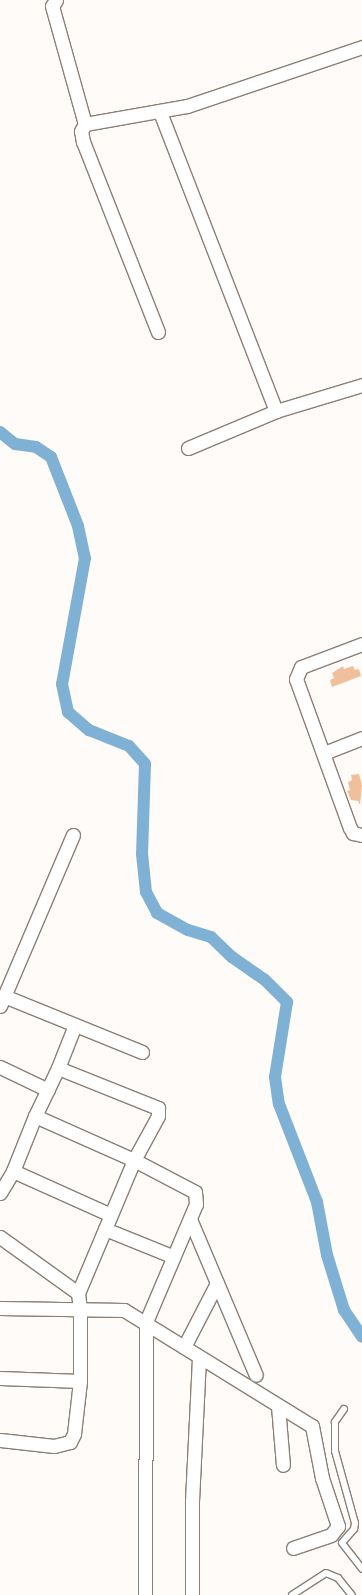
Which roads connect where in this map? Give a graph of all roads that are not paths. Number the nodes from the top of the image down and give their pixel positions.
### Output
1 (56, 0) edge
2 (362, 47) edge
3 (160, 112) junction
4 (85, 124) junction
5 (158, 332) dead end
6 (362, 385) edge
7 (276, 411) junction
8 (188, 448) dead end
9 (362, 644) edge
10 (362, 738) edge
11 (324, 752) junction
12 (73, 835) dead end
13 (362, 835) edge
14 (2, 1001) edge
15 (75, 1025) junction
16 (142, 1052) dead end
17 (0, 1067) edge
18 (58, 1068) junction
19 (48, 1090) junction
20 (35, 1116) junction
21 (134, 1160) junction
22 (13, 1171) junction
23 (0, 1193) edge
24 (110, 1214) junction
25 (190, 1219) junction
26 (105, 1229) junction
27 (0, 1238) edge
28 (174, 1257) junction
29 (217, 1283) junction
30 (78, 1293) junction
31 (0, 1308) edge
32 (80, 1310) junction
33 (146, 1322) junction
34 (184, 1347) junction
35 (199, 1357) junction
36 (256, 1375) dead end
37 (0, 1378) edge
38 (80, 1381) junction
39 (278, 1406) junction
40 (344, 1409) dead end
41 (0, 1440) edge
42 (284, 1465) dead end
43 (293, 1548) dead end
44 (362, 1569) edge
45 (145, 1595) edge
46 (192, 1595) edge
47 (292, 1595) edge
48 (352, 1595) edge

1 - 4 street
2 - 3 street
3 - 4 street
3 - 7 street
4 - 5 street
6 - 7 street
7 - 8 street
9 - 11 street
10 - 11 street
11 - 13 street
12 - 14 street
14 - 15 street
15 - 16 street
15 - 18 street
17 - 19 street
18 - 19 street
18 - 21 street
19 - 20 street
20 - 21 street
20 - 22 street
21 - 24 street
21 - 25 street
22 - 23 street
22 - 24 street
24 - 26 street
25 - 28 street
25 - 29 street
26 - 28 street
26 - 30 street
27 - 30 street
28 - 33 street
29 - 34 street
29 - 36 street
30 - 32 street
31 - 32 street
32 - 33 street
32 - 38 street
33 - 34 street
33 - 45 street
34 - 35 street
35 - 39 street
35 - 46 street
37 - 38 street
38 - 41 street
39 - 42 street
39 - 43 street
40 - 44 lane
47 - 48 lane

